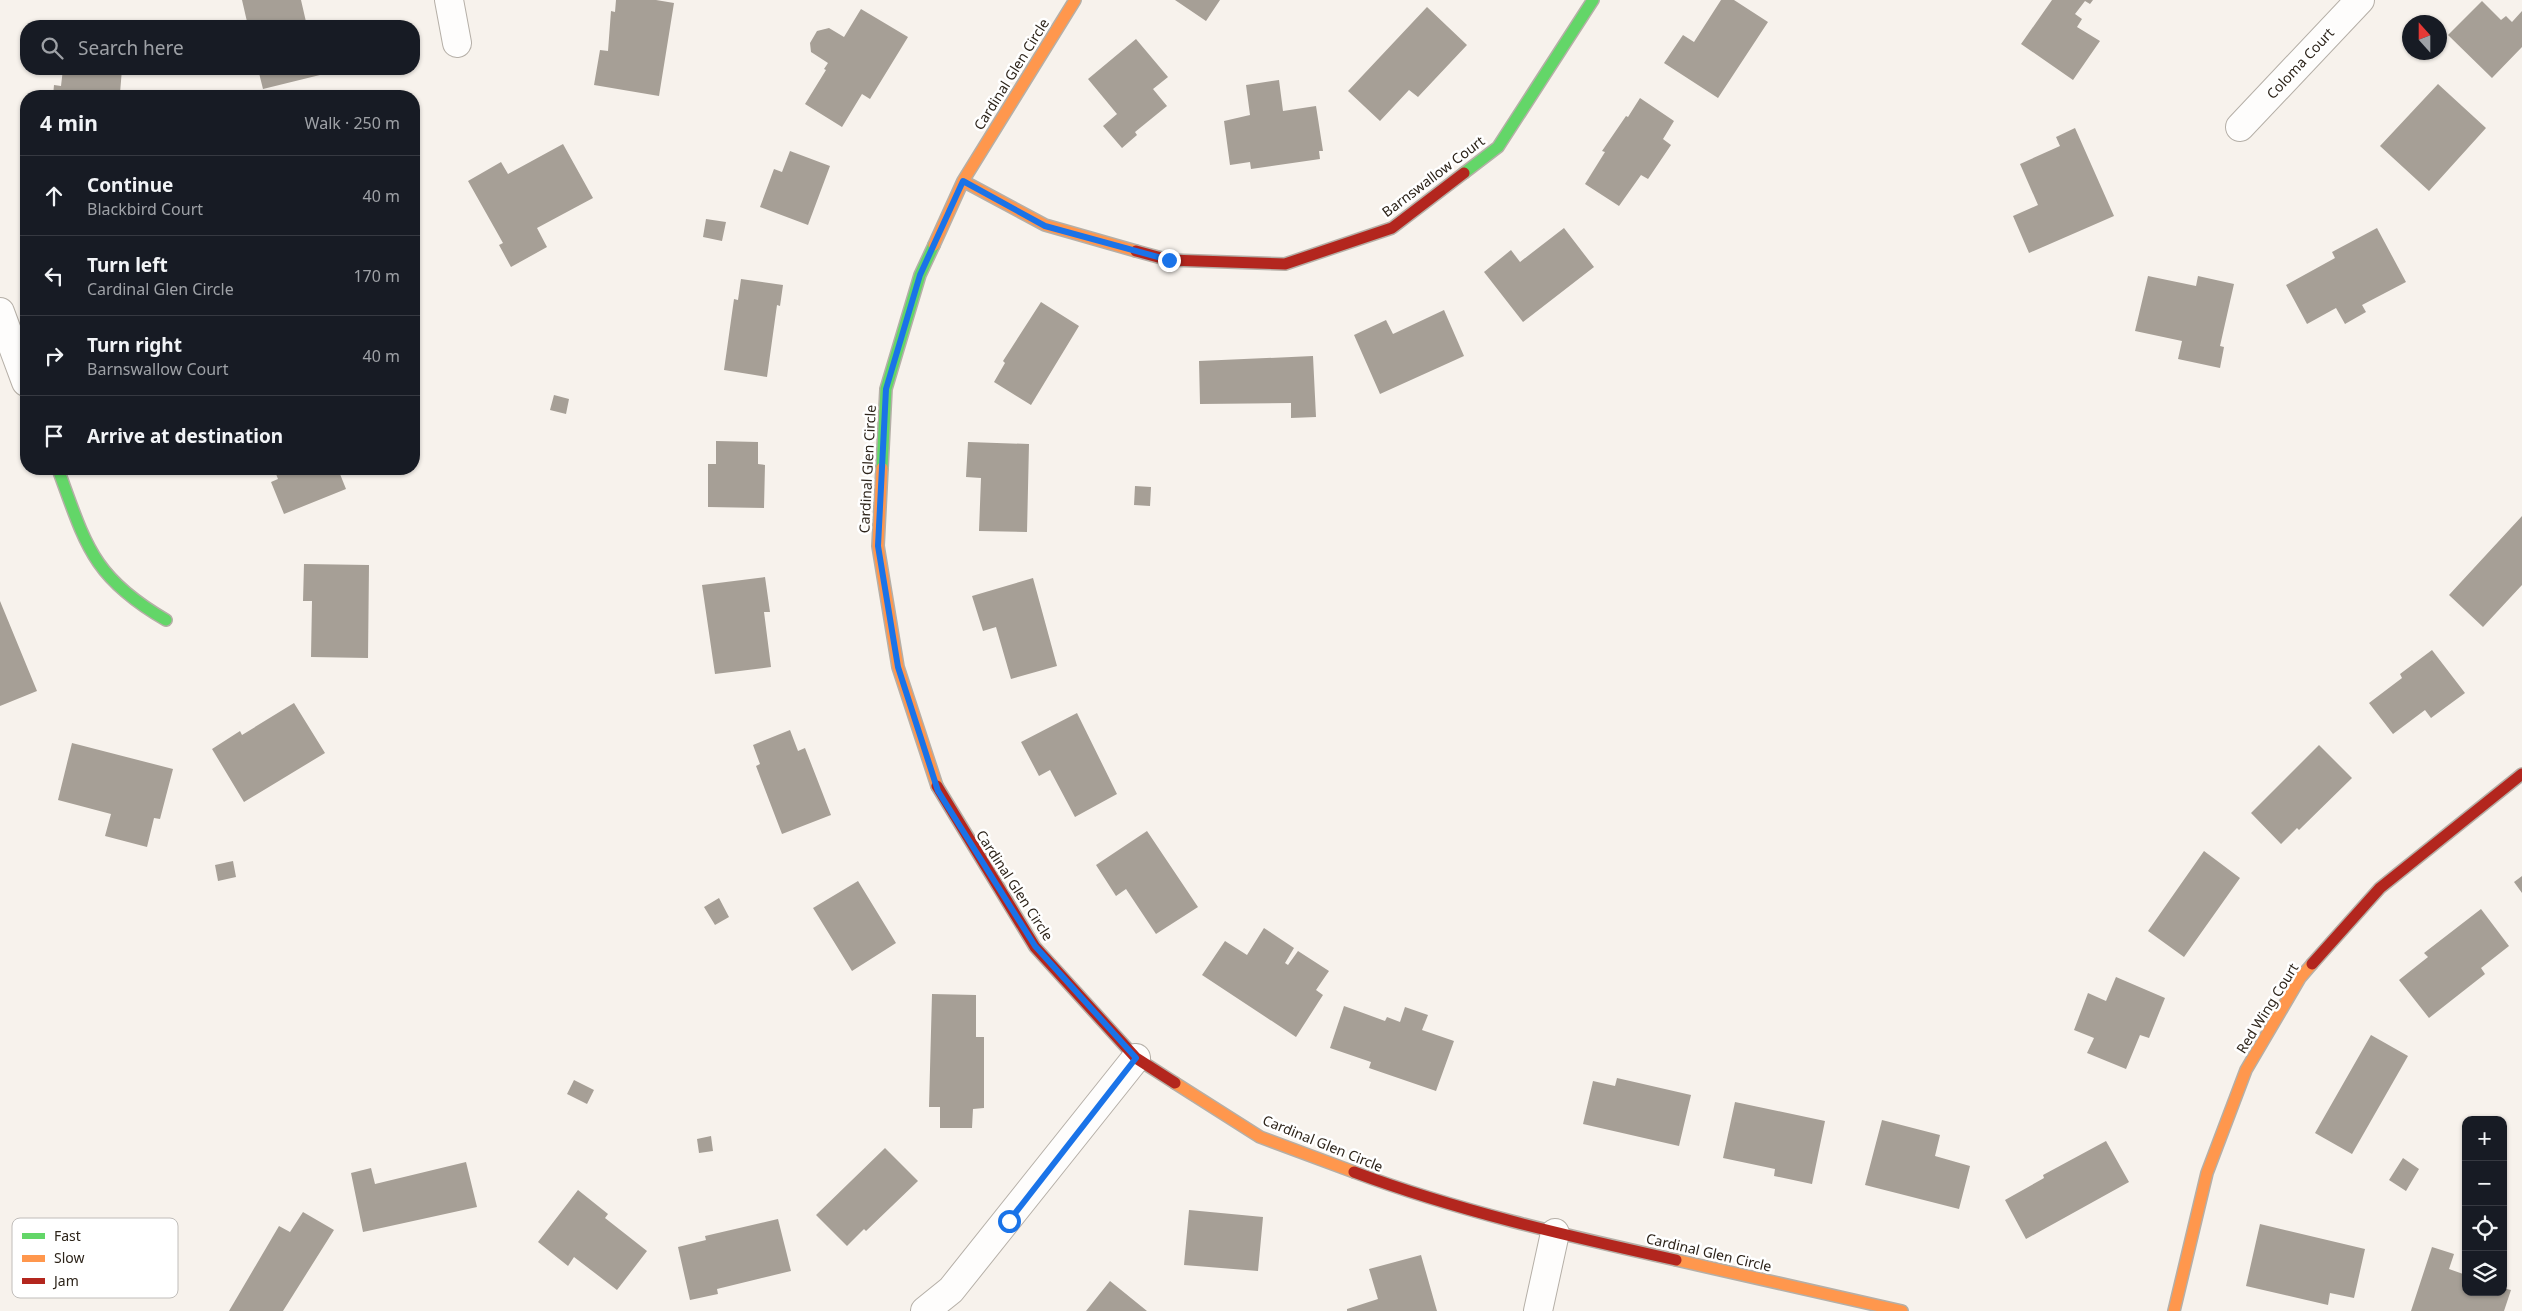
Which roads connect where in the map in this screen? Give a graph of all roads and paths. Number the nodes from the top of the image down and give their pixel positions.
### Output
1 (449, 0) edge
2 (1075, 0) edge
3 (1593, 0) edge
4 (2360, 0) edge
5 (457, 43) dead end
6 (2240, 126) dead end
7 (963, 181) junction
8 (0, 312) edge
9 (20, 366) edge
10 (60, 475) edge
11 (166, 620) dead end
12 (2522, 774) edge
13 (1136, 1058) junction
14 (1555, 1233) junction
15 (925, 1311) edge
16 (1538, 1311) edge
17 (1902, 1311) edge
18 (2174, 1311) edge

1 - 5 street
2 - 7 street, Cardinal Glen Circle
3 - 7 street, Barnswallow Court
4 - 6 street, Coloma Court
7 - 13 street, Cardinal Glen Circle
8 - 9 street
10 - 11 street
12 - 18 street, Red Wing Court
13 - 14 street, Cardinal Glen Circle
13 - 15 street
14 - 16 street
14 - 17 street, Cardinal Glen Circle

